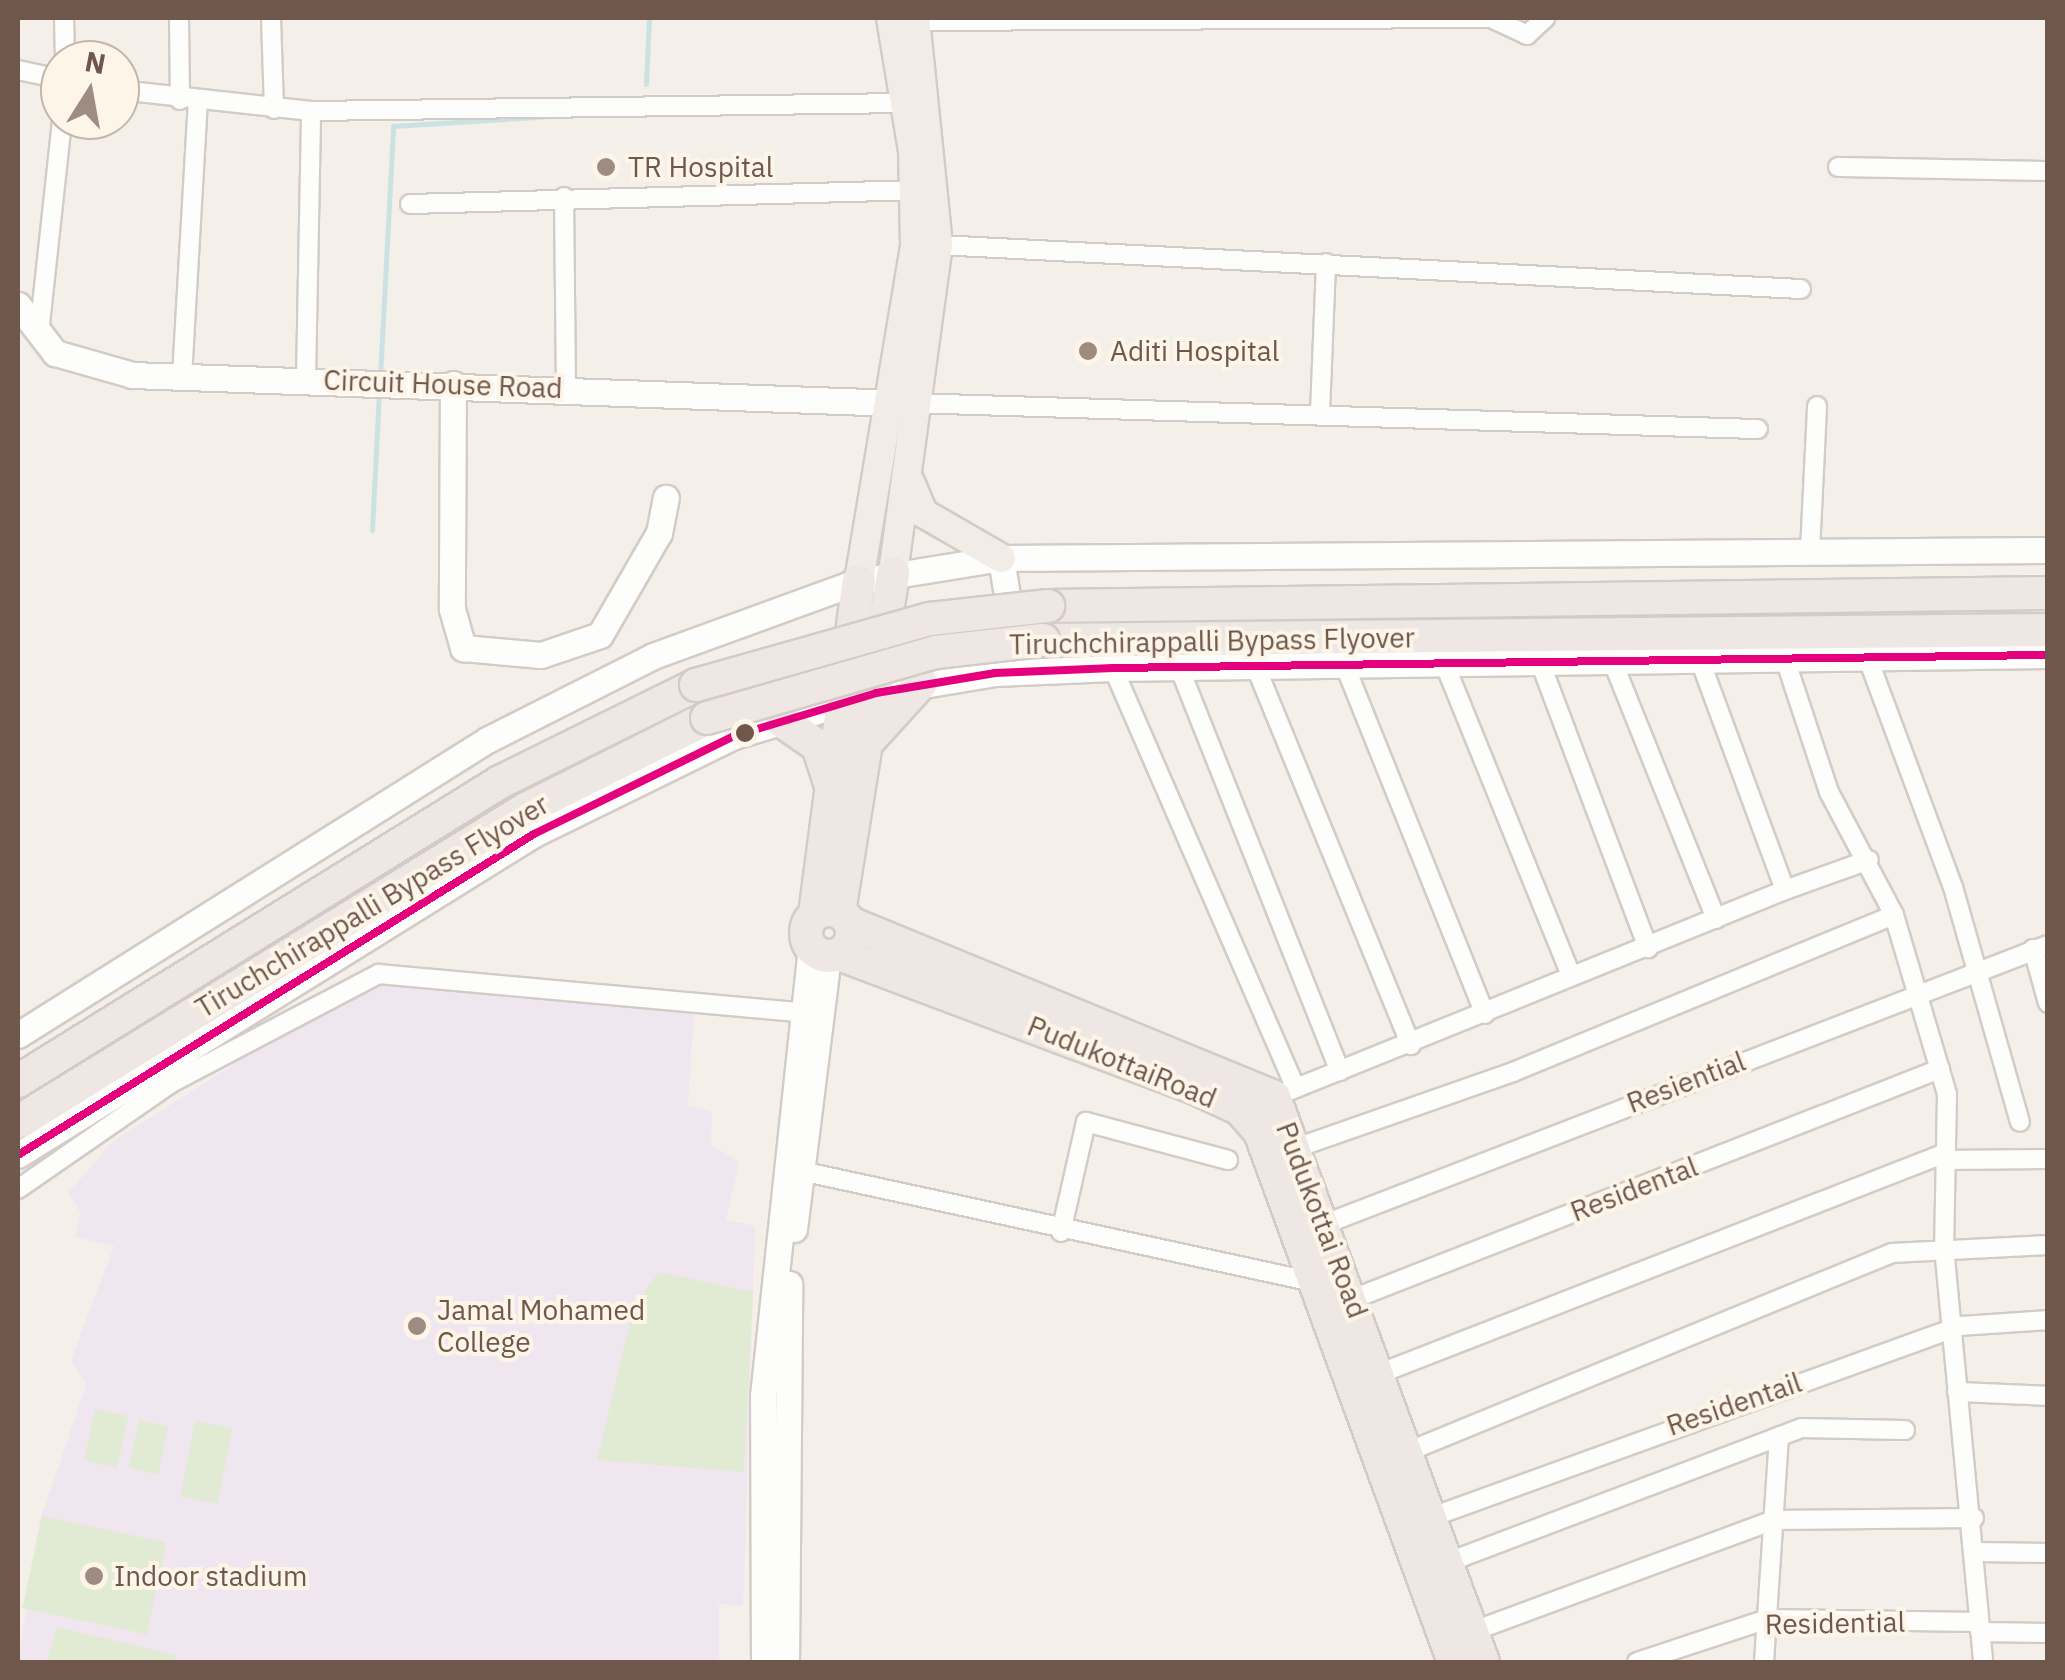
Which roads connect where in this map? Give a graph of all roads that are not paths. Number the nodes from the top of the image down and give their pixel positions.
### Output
1 (179, 18) edge
2 (271, 18) edge
3 (1545, 18) edge
4 (908, 19) edge
5 (140, 93) edge
6 (189, 101) junction
7 (906, 103) junction
8 (274, 109) junction
9 (311, 111) junction
10 (60, 140) edge
11 (1838, 167) dead end
12 (2048, 171) edge
13 (924, 190) junction
14 (564, 197) junction
15 (410, 204) dead end
16 (938, 245) junction
17 (1326, 263) junction
18 (1801, 289) dead end
19 (18, 305) edge
20 (39, 333) junction
21 (182, 377) junction
22 (306, 378) junction
23 (453, 384) junction
24 (566, 389) junction
25 (907, 403) junction
26 (1817, 406) dead end
27 (1320, 413) junction
28 (1758, 429) dead end
29 (910, 482) junction
30 (666, 498) dead end
31 (2048, 550) edge
32 (1810, 551) junction
33 (1001, 558) junction
34 (893, 574) junction
35 (859, 581) junction
36 (2048, 593) edge
37 (2048, 630) edge
38 (699, 637) junction
39 (2048, 655) edge
40 (1784, 656) junction
41 (1867, 656) junction
42 (1698, 658) junction
43 (1612, 660) junction
44 (1540, 662) junction
45 (1255, 665) junction
46 (1445, 665) junction
47 (1345, 666) junction
48 (1178, 667) junction
49 (1113, 668) junction
50 (1020, 672) junction
51 (921, 683) junction
52 (861, 697) junction
53 (782, 721) junction
54 (720, 727) junction
55 (868, 742) junction
56 (834, 798) junction
57 (837, 852) junction
58 (1869, 860) junction
59 (1785, 890) junction
60 (1894, 915) junction
61 (1716, 919) junction
62 (830, 934) junction
63 (1648, 948) junction
64 (2040, 948) edge
65 (1978, 967) junction
66 (1571, 975) junction
67 (1916, 992) junction
68 (2048, 1003) edge
69 (809, 1014) junction
70 (1485, 1014) junction
71 (18, 1035) edge
72 (1411, 1045) junction
73 (1940, 1069) junction
74 (1340, 1071) junction
75 (18, 1081) edge
76 (1285, 1093) junction
77 (18, 1122) edge
78 (2020, 1122) dead end
79 (1296, 1148) junction
80 (18, 1155) edge
81 (1942, 1157) junction
82 (2048, 1159) edge
83 (1228, 1160) dead end
84 (801, 1171) junction
85 (18, 1189) edge
86 (1325, 1224) junction
87 (1061, 1232) junction
88 (784, 1242) junction
89 (2048, 1245) edge
90 (1944, 1247) junction
91 (1333, 1297) junction
92 (2048, 1320) edge
93 (1950, 1331) junction
94 (1381, 1373) junction
95 (1957, 1392) junction
96 (2048, 1396) edge
97 (1905, 1430) dead end
98 (1778, 1436) junction
99 (1407, 1452) junction
100 (1429, 1518) junction
101 (1974, 1518) junction
102 (1774, 1520) junction
103 (1976, 1552) junction
104 (2048, 1553) edge
105 (1446, 1563) junction
106 (1768, 1618) junction
107 (1980, 1627) junction
108 (2048, 1632) edge
109 (1477, 1647) edge
110 (764, 1662) edge
111 (786, 1662) edge
112 (1454, 1662) edge
113 (1637, 1662) edge
114 (1764, 1662) edge
115 (1984, 1662) edge

1 - 6 street
2 - 8 street
3 - 4 street
4 - 7 main road
4 - 13 main road
5 - 6 street
6 - 8 street
6 - 21 street
7 - 9 street
7 - 13 main road
8 - 9 street
9 - 22 street
10 - 20 street
11 - 12 street
13 - 14 street
13 - 16 main road
13 - 25 main road
14 - 15 street
14 - 24 street
16 - 17 street
16 - 25 main road
17 - 18 street
17 - 27 street
19 - 20 street, Circuit House Road
20 - 21 street, Circuit House Road
21 - 22 street, Circuit House Road
22 - 23 street, Circuit House Road
23 - 24 street, Circuit House Road
23 - 30 street
24 - 25 street, Circuit House Road
25 - 27 street
25 - 29 main road
25 - 35 main road
26 - 32 street
27 - 28 street
29 - 33 main road
29 - 34 main road
31 - 32 street
32 - 33 street
33 - 34 street
33 - 50 street
34 - 35 street
34 - 52 highway
35 - 38 street
35 - 52 highway
36 - 75 highway, Tiruchchirappalli Bypass Flyover, bridge
37 - 54 highway, Tiruchchirappalli Bypass Flyover, bridge
38 - 54 street
38 - 71 street
39 - 41 street
40 - 41 street
40 - 42 street
40 - 58 street
41 - 65 street
42 - 43 street
42 - 59 street
43 - 44 street
43 - 61 street
44 - 46 street
44 - 63 street
45 - 47 street
45 - 48 street
45 - 72 street
46 - 47 street
46 - 66 street
47 - 70 street
48 - 49 street
48 - 74 street
49 - 50 street
49 - 76 street
50 - 51 street
51 - 52 street
51 - 55 highway
52 - 53 street
52 - 55 highway
52 - 56 highway
53 - 54 street
53 - 56 highway
54 - 77 highway, Tiruchchirappalli Bypass Flyover
54 - 80 street
55 - 57 highway
56 - 57 highway
57 - 62 highway
58 - 59 street
58 - 60 street
59 - 61 street
60 - 67 street
60 - 79 street
61 - 63 street
62 - 69 street
62 - 76 highway, Pudukottai Road
62 - 91 highway, PudukottaiRoad
63 - 66 street
64 - 65 street, Resiential
64 - 68 street
65 - 67 street, Resiential
65 - 78 street
66 - 70 street
67 - 73 street
67 - 86 street, Resiential
69 - 84 street
69 - 85 street
69 - 88 street
70 - 72 street
72 - 74 street
73 - 81 street
73 - 91 street, Residental
74 - 76 street
76 - 79 highway, Pudukottai Road
79 - 86 highway, Pudukottai Road
81 - 82 street
81 - 90 street
81 - 94 street
83 - 87 street
84 - 87 street
84 - 88 street
86 - 91 highway, Pudukottai Road
87 - 91 street
88 - 110 street
88 - 111 street
89 - 90 street
90 - 93 street
90 - 99 street
91 - 94 highway, Pudukottai Road
91 - 112 highway, PudukottaiRoad
92 - 93 street, Residentail
93 - 95 street
93 - 100 street, Residentail
94 - 99 highway, Pudukottai Road
95 - 96 street
95 - 101 street
97 - 98 street
98 - 102 street
98 - 105 street
99 - 100 highway, Pudukottai Road
100 - 105 highway, Pudukottai Road
101 - 102 street
101 - 103 street
102 - 106 street
102 - 109 street
103 - 104 street
103 - 107 street
105 - 109 highway, Pudukottai Road
106 - 107 street, Residential
106 - 113 street, Residential
106 - 114 street
107 - 108 street, Residential
107 - 115 street

